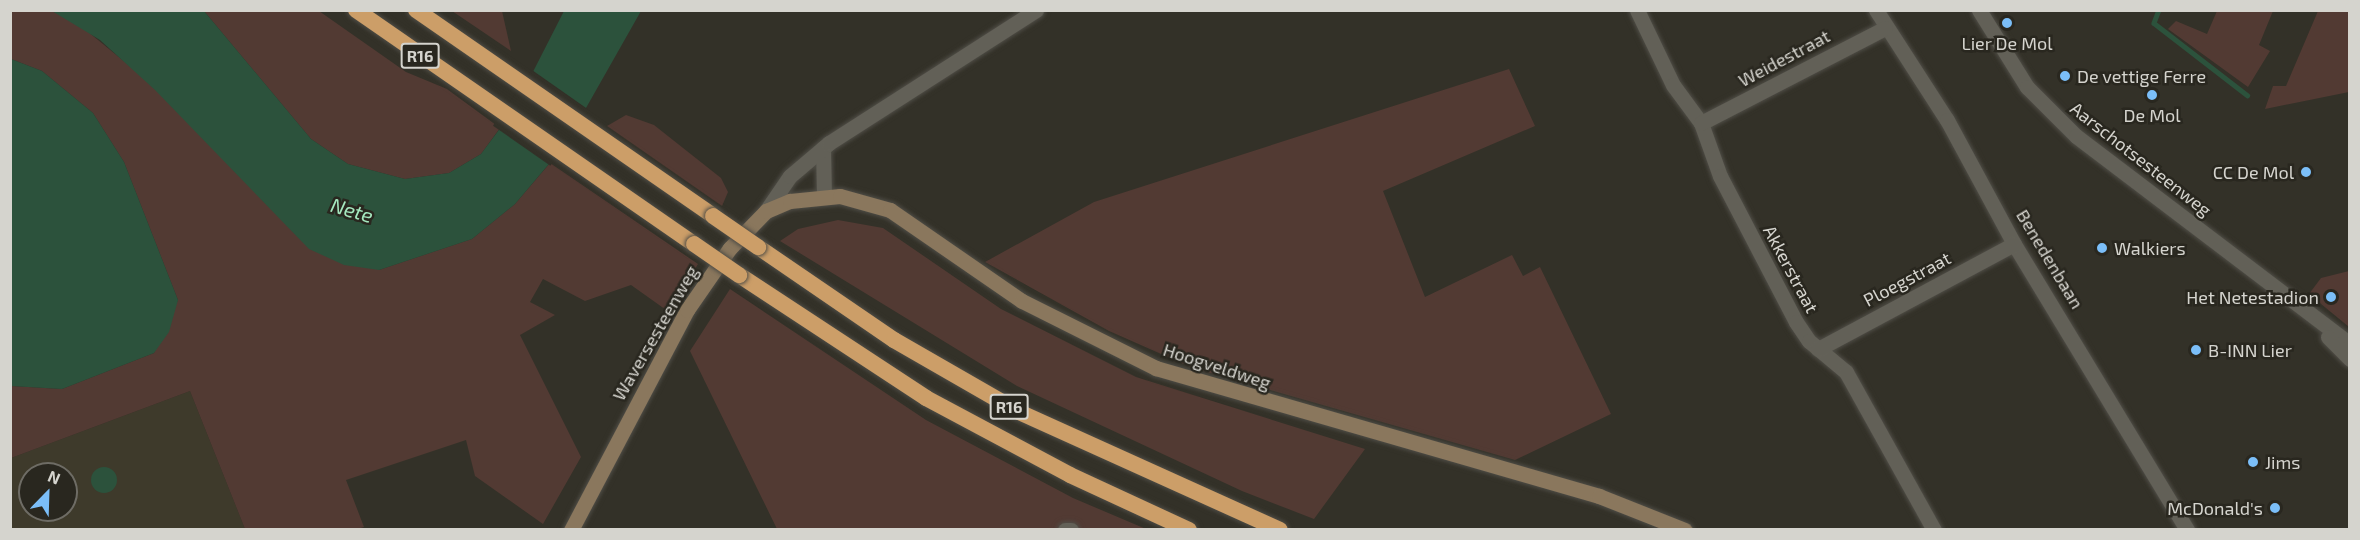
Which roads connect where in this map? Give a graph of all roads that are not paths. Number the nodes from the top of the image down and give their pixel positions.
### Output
1 (356, 10) edge
2 (416, 10) edge
3 (1036, 10) edge
4 (1637, 10) edge
5 (1876, 10) edge
6 (1978, 10) edge
7 (1885, 28) junction
8 (1701, 123) junction
9 (823, 148) junction
10 (824, 196) junction
11 (766, 211) junction
12 (2014, 244) junction
13 (2306, 313) junction
14 (2349, 344) edge
15 (1818, 349) junction
16 (2349, 359) edge
17 (571, 530) edge
18 (1065, 530) edge
19 (1071, 530) edge
20 (1189, 530) edge
21 (1280, 530) edge
22 (1684, 530) edge
23 (1934, 530) edge
24 (2187, 530) edge

1 - 20 highway, R16, bridge
2 - 21 highway, R16, bridge
3 - 9 street, Waversesteenweg
4 - 8 street, Akkerstraat
5 - 7 street, Benedenbaan
6 - 13 street, Aarschotsesteenweg
7 - 8 street, Weidestraat
7 - 12 street, Benedenbaan
8 - 15 street, Akkerstraat
9 - 10 street
9 - 11 street, Waversesteenweg
10 - 11 main road, Hoogveldweg
10 - 22 main road, Hoogveldweg
11 - 17 main road, Waversesteenweg
12 - 15 street, Ploegstraat
12 - 24 street, Benedenbaan
13 - 14 street, Aarschotsesteenweg
13 - 16 street, Aarschotsesteenweg
15 - 23 street, Akkerstraat
18 - 19 street

